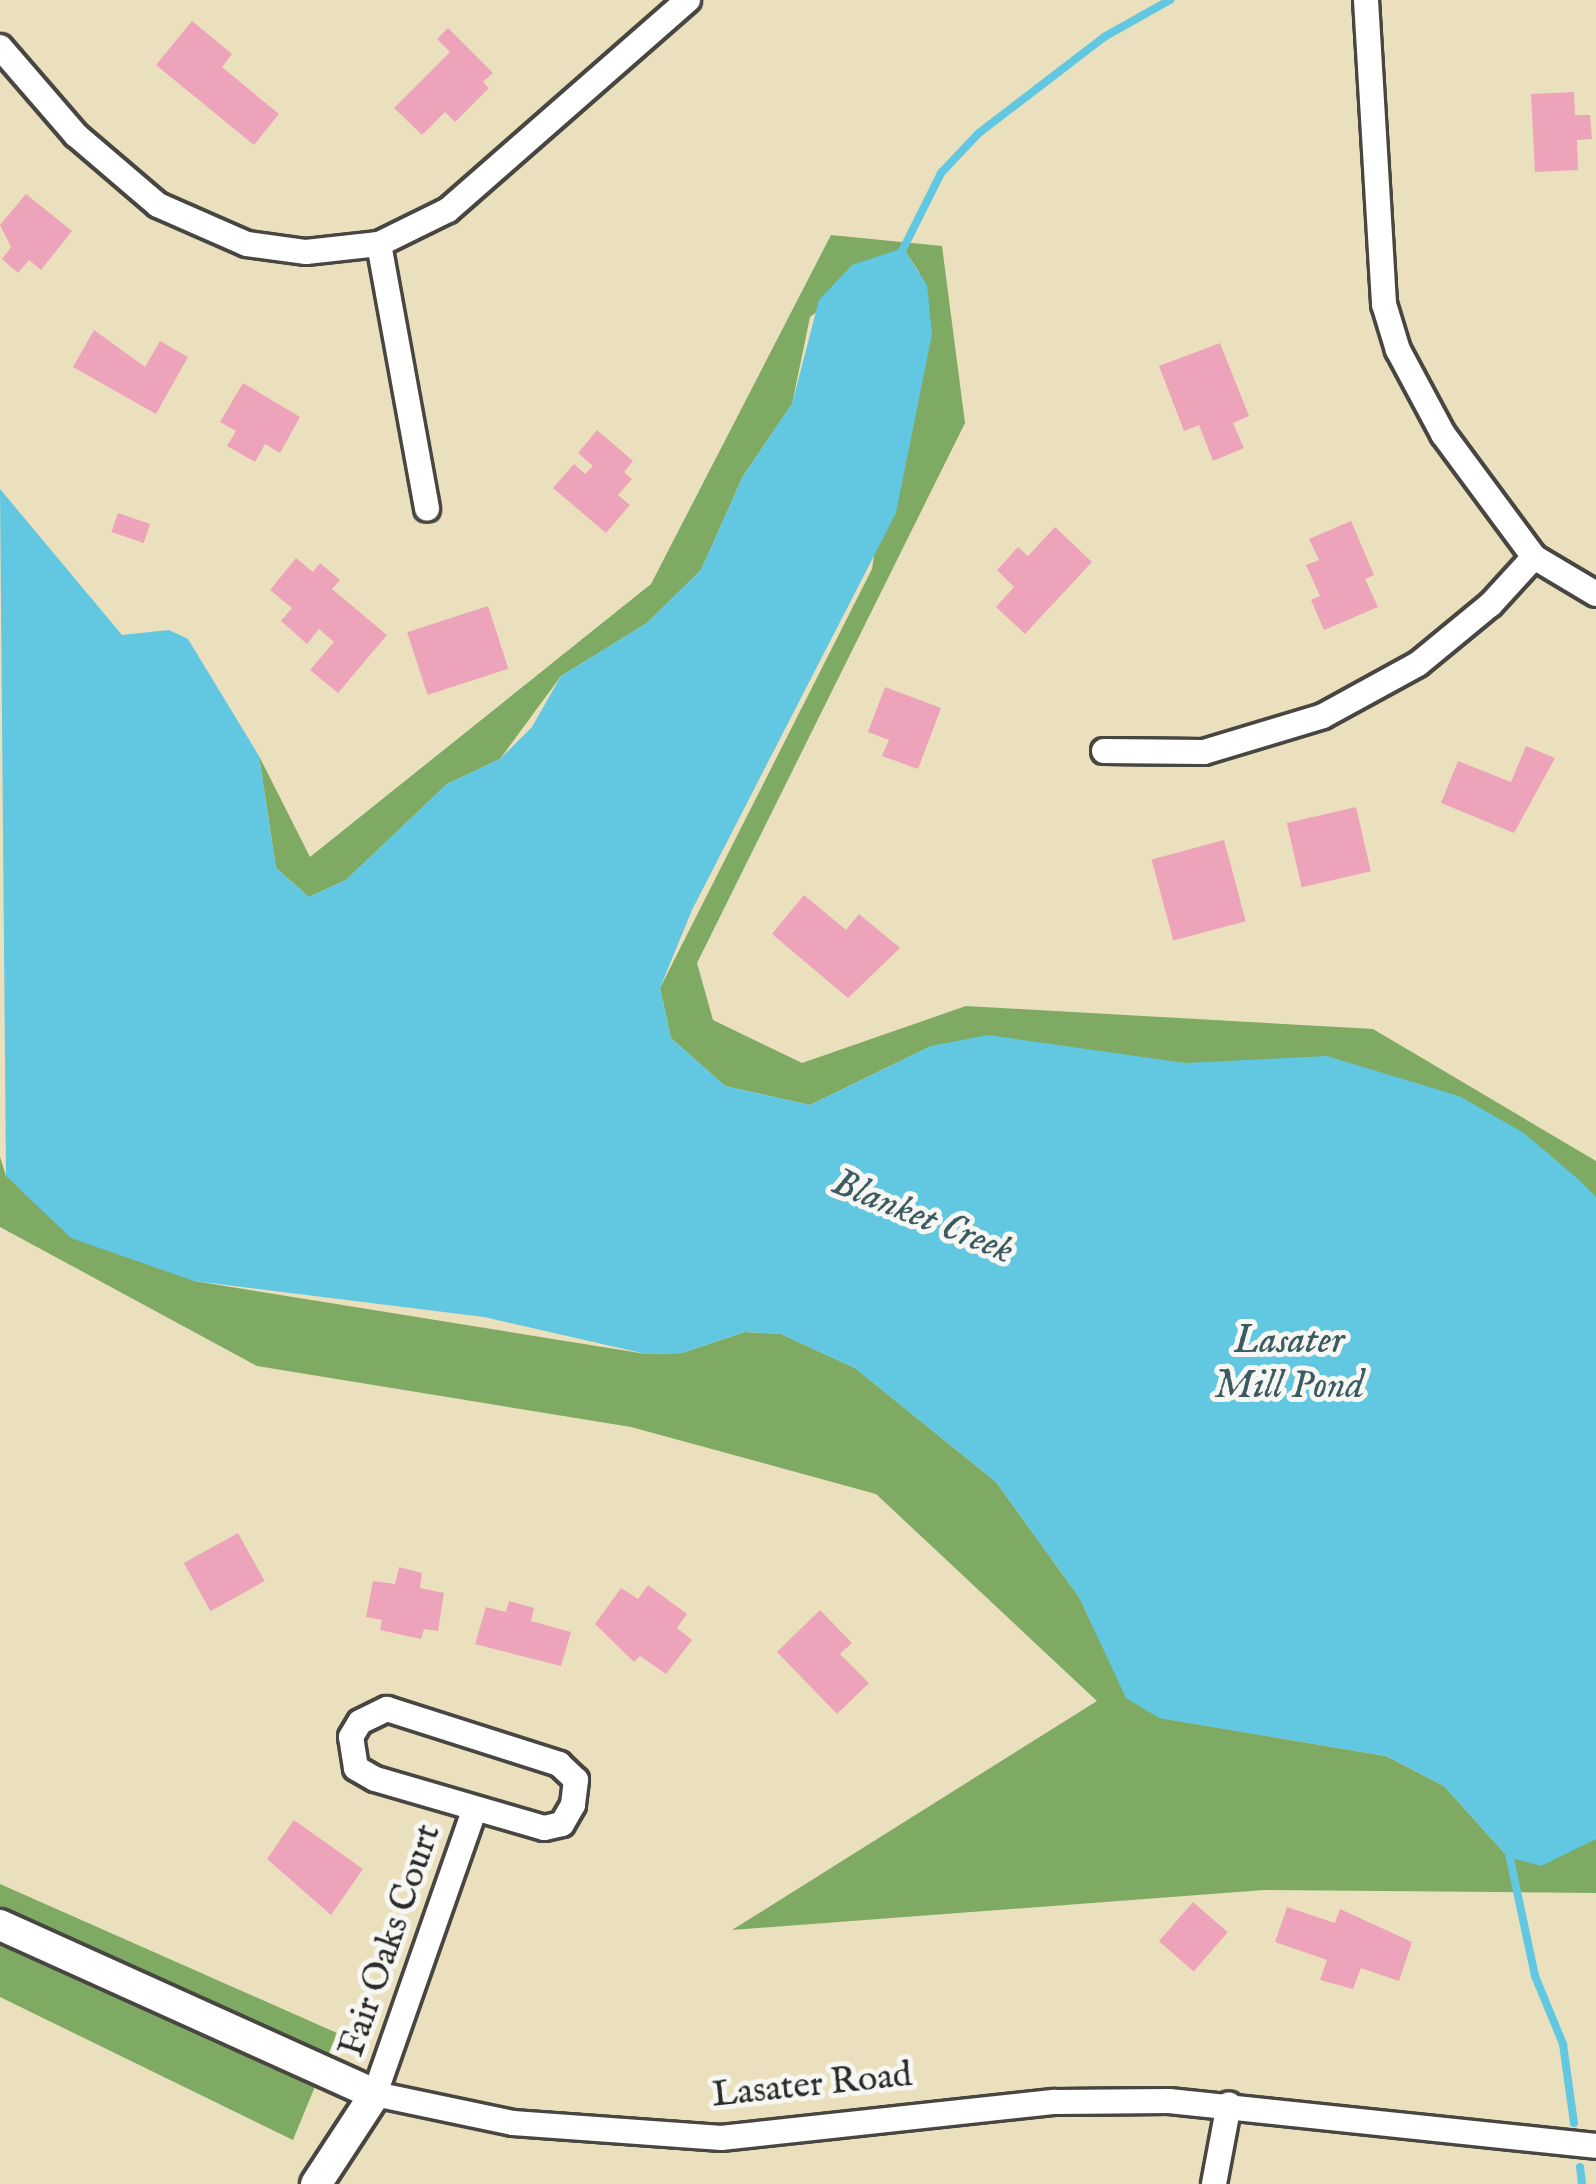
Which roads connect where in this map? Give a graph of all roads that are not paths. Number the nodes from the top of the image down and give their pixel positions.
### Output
1 (688, 0) edge
2 (1366, 0) edge
3 (0, 47) edge
4 (379, 244) junction
5 (427, 509) dead end
6 (1534, 557) junction
7 (1596, 594) edge
8 (1104, 751) dead end
9 (474, 1811) junction
10 (0, 1924) edge
11 (375, 2094) junction
12 (1229, 2104) junction
13 (1596, 2146) edge
14 (316, 2184) edge
15 (1214, 2184) edge

1 - 4 street
2 - 6 street
3 - 4 street
4 - 5 street
6 - 7 street
6 - 8 street
9 - 9 street
9 - 11 street, Fair Oaks Court
10 - 11 street, Lasater Road
11 - 12 street, Lasater Road
11 - 14 street
12 - 13 street, Lasater Road
12 - 15 street

